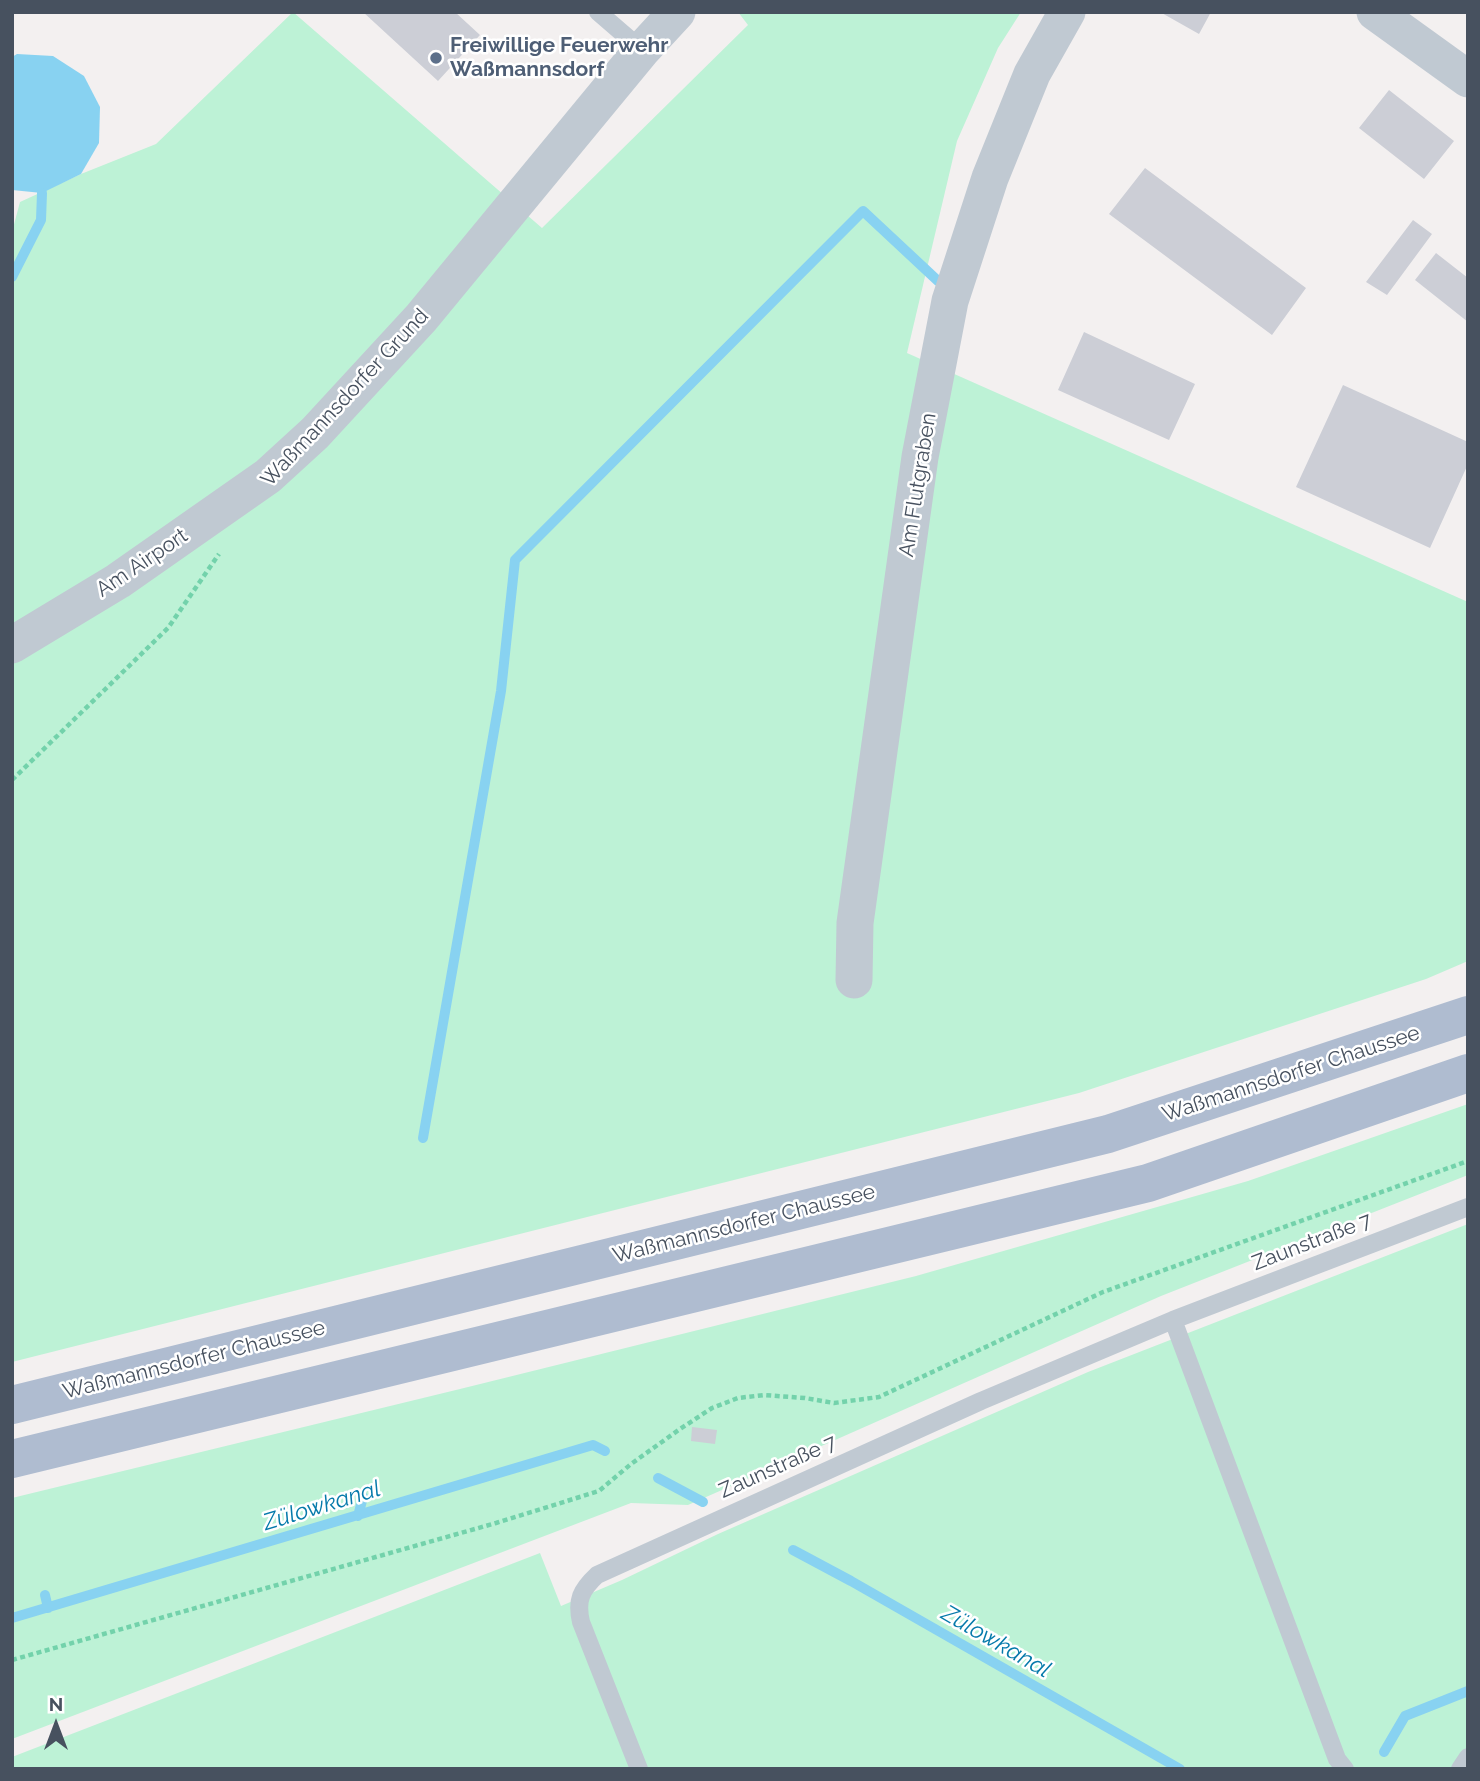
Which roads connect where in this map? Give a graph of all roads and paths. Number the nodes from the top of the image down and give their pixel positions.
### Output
1 (598, 12) edge
2 (677, 12) edge
3 (1067, 12) edge
4 (1375, 12) edge
5 (642, 50) junction
6 (1468, 79) edge
7 (268, 476) joint
8 (219, 554) dead end
9 (12, 645) edge
10 (12, 780) edge
11 (854, 980) dead end
12 (1468, 1015) edge
13 (1468, 1073) edge
14 (1468, 1161) edge
15 (1468, 1207) edge
16 (1173, 1320) junction
17 (12, 1405) edge
18 (12, 1459) edge
19 (12, 1660) edge
20 (1468, 1757) edge
21 (639, 1769) edge
22 (1345, 1769) edge
23 (1460, 1769) edge

1 - 5 lane
2 - 5 street, Waßmannsdorfer Grund
3 - 11 street, Am Flutgraben
4 - 6 street
5 - 7 street, Waßmannsdorfer Grund
7 - 9 street, Am Airport
8 - 10 path
12 - 17 main road, Waßmannsdorfer Chaussee
13 - 18 main road
14 - 19 path
15 - 16 lane, Zaunstraße 7
16 - 21 lane, Zaunstraße 7
16 - 22 lane
20 - 23 lane

